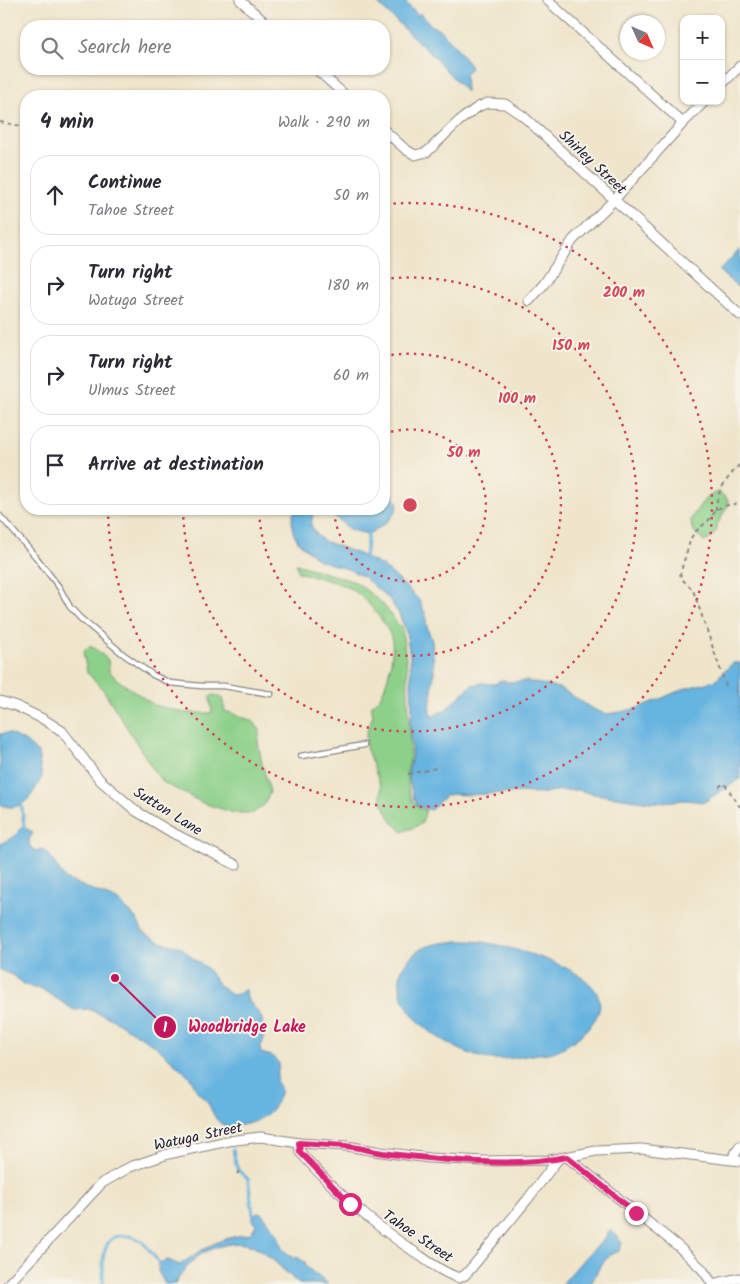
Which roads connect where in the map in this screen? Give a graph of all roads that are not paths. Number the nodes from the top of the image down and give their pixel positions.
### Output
1 (240, 0) edge
2 (547, 0) edge
3 (262, 20) edge
4 (740, 66) edge
5 (323, 75) edge
6 (725, 81) edge
7 (339, 90) edge
8 (700, 105) edge
9 (682, 123) junction
10 (390, 136) edge
11 (614, 200) junction
12 (529, 300) dead end
13 (740, 315) edge
14 (0, 516) edge
15 (270, 694) dead end
16 (0, 700) edge
17 (364, 745) dead end
18 (301, 756) dead end
19 (236, 865) dead end
20 (299, 1143) junction
21 (740, 1146) edge
22 (563, 1157) junction
23 (736, 1160) edge
24 (740, 1278) edge
25 (8, 1284) edge
26 (712, 1284) edge

1 - 3 street
2 - 9 street
4 - 6 street
5 - 7 street
8 - 9 street
9 - 11 street
10 - 11 street, Shirley Street
11 - 12 street
11 - 13 street, Shirley Street
14 - 15 lane
16 - 19 street, Sutton Lane
17 - 18 lane
20 - 22 street, Watuga Street
20 - 22 street, Tahoe Street
20 - 25 street, Watuga Street
21 - 23 street
22 - 23 street, Watuga Street
22 - 26 street
24 - 26 street

